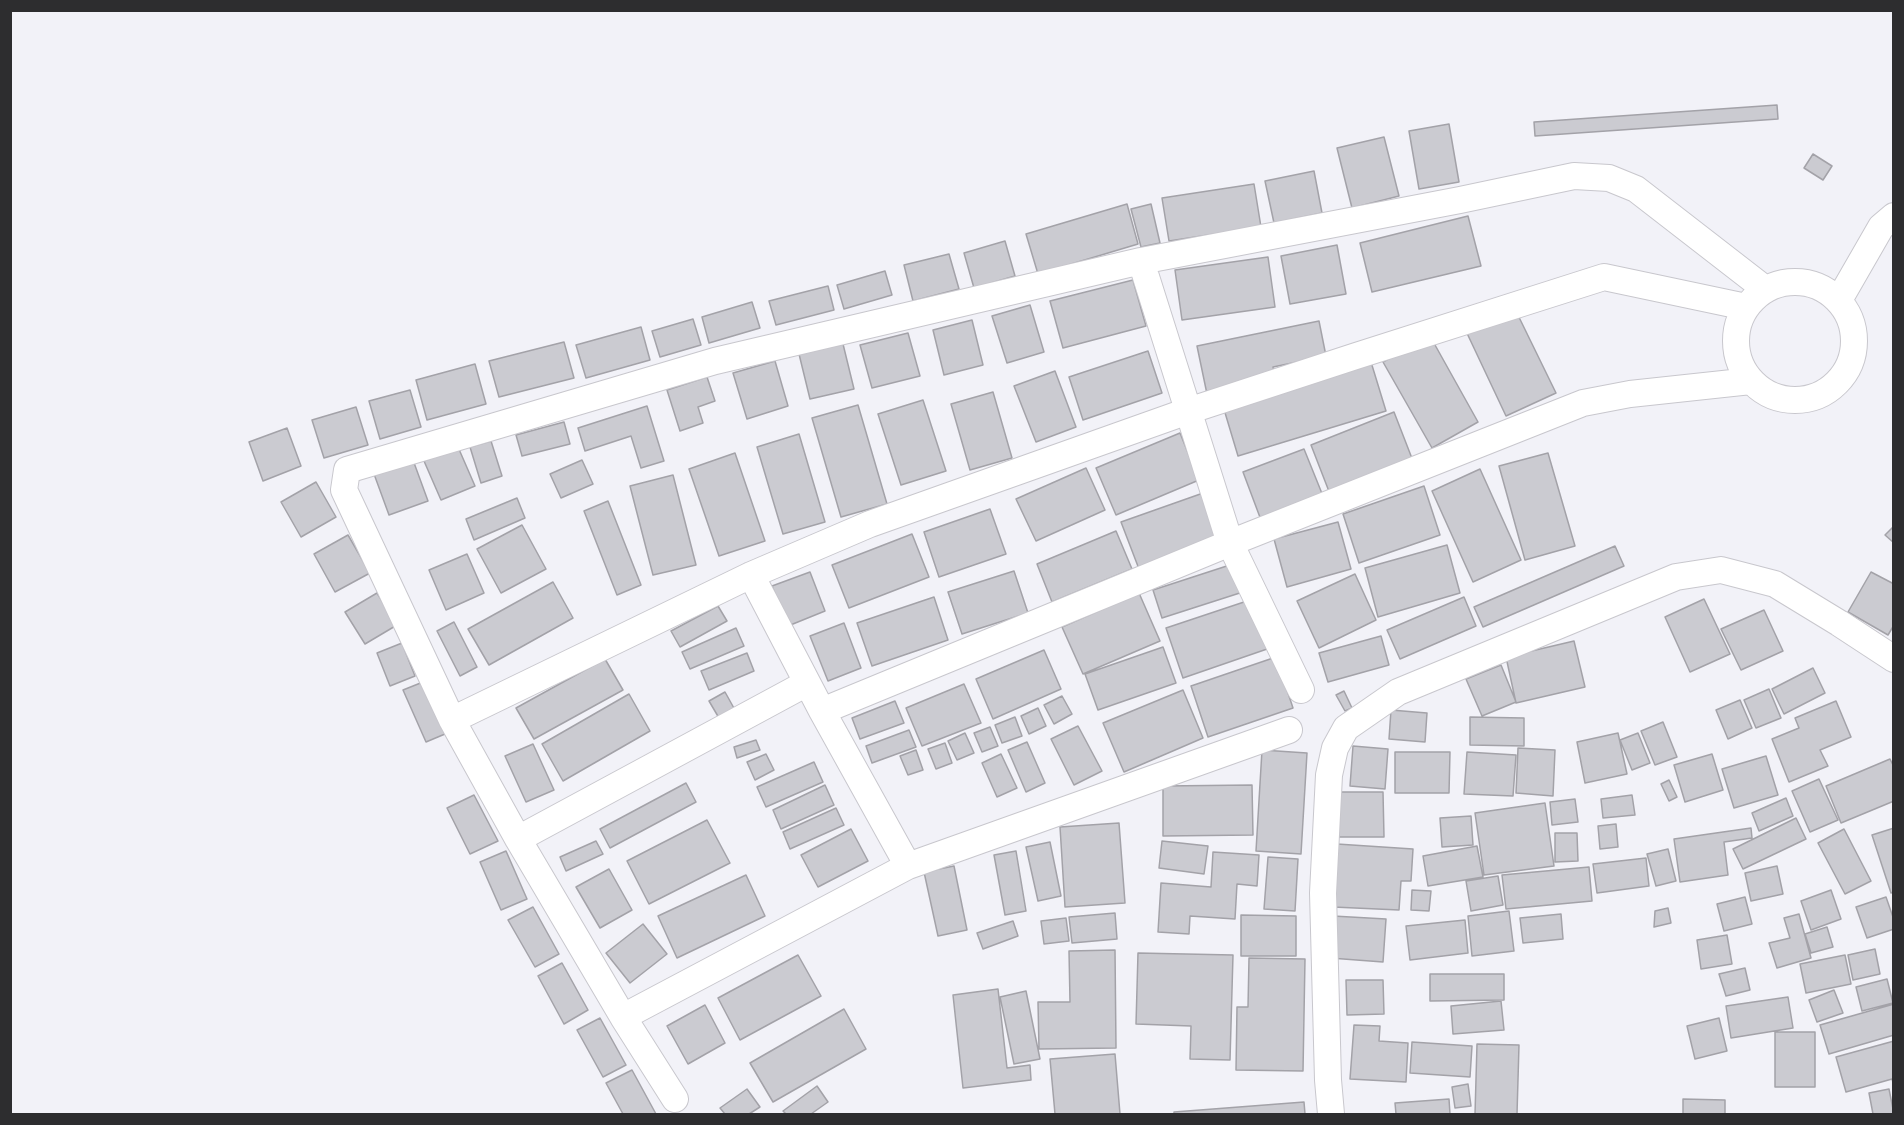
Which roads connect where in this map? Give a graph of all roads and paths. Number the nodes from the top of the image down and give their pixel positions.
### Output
1 (1893, 216) edge
2 (1141, 261) junction
3 (1765, 289) junction
4 (1839, 300) junction
5 (1746, 307) junction
6 (1751, 381) junction
7 (1188, 411) junction
8 (1230, 543) junction
9 (751, 575) junction
10 (1893, 659) edge
11 (807, 683) junction
12 (1301, 690) dead end
13 (822, 711) junction
14 (452, 720) junction
15 (1289, 730) dead end
16 (518, 839) junction
17 (908, 866) junction
18 (623, 1017) junction
19 (675, 1099) dead end
20 (1331, 1114) edge

1 - 4 street
2 - 3 street
2 - 7 street
2 - 14 street
3 - 4 street
3 - 5 street
4 - 6 street
5 - 6 street
5 - 7 street
6 - 8 street
7 - 8 street
7 - 9 street
8 - 12 street
8 - 13 street
9 - 11 street
9 - 14 street
10 - 20 street
11 - 13 street
11 - 16 street
13 - 17 street
14 - 16 street
15 - 17 street
16 - 18 street
17 - 18 street
18 - 19 street

